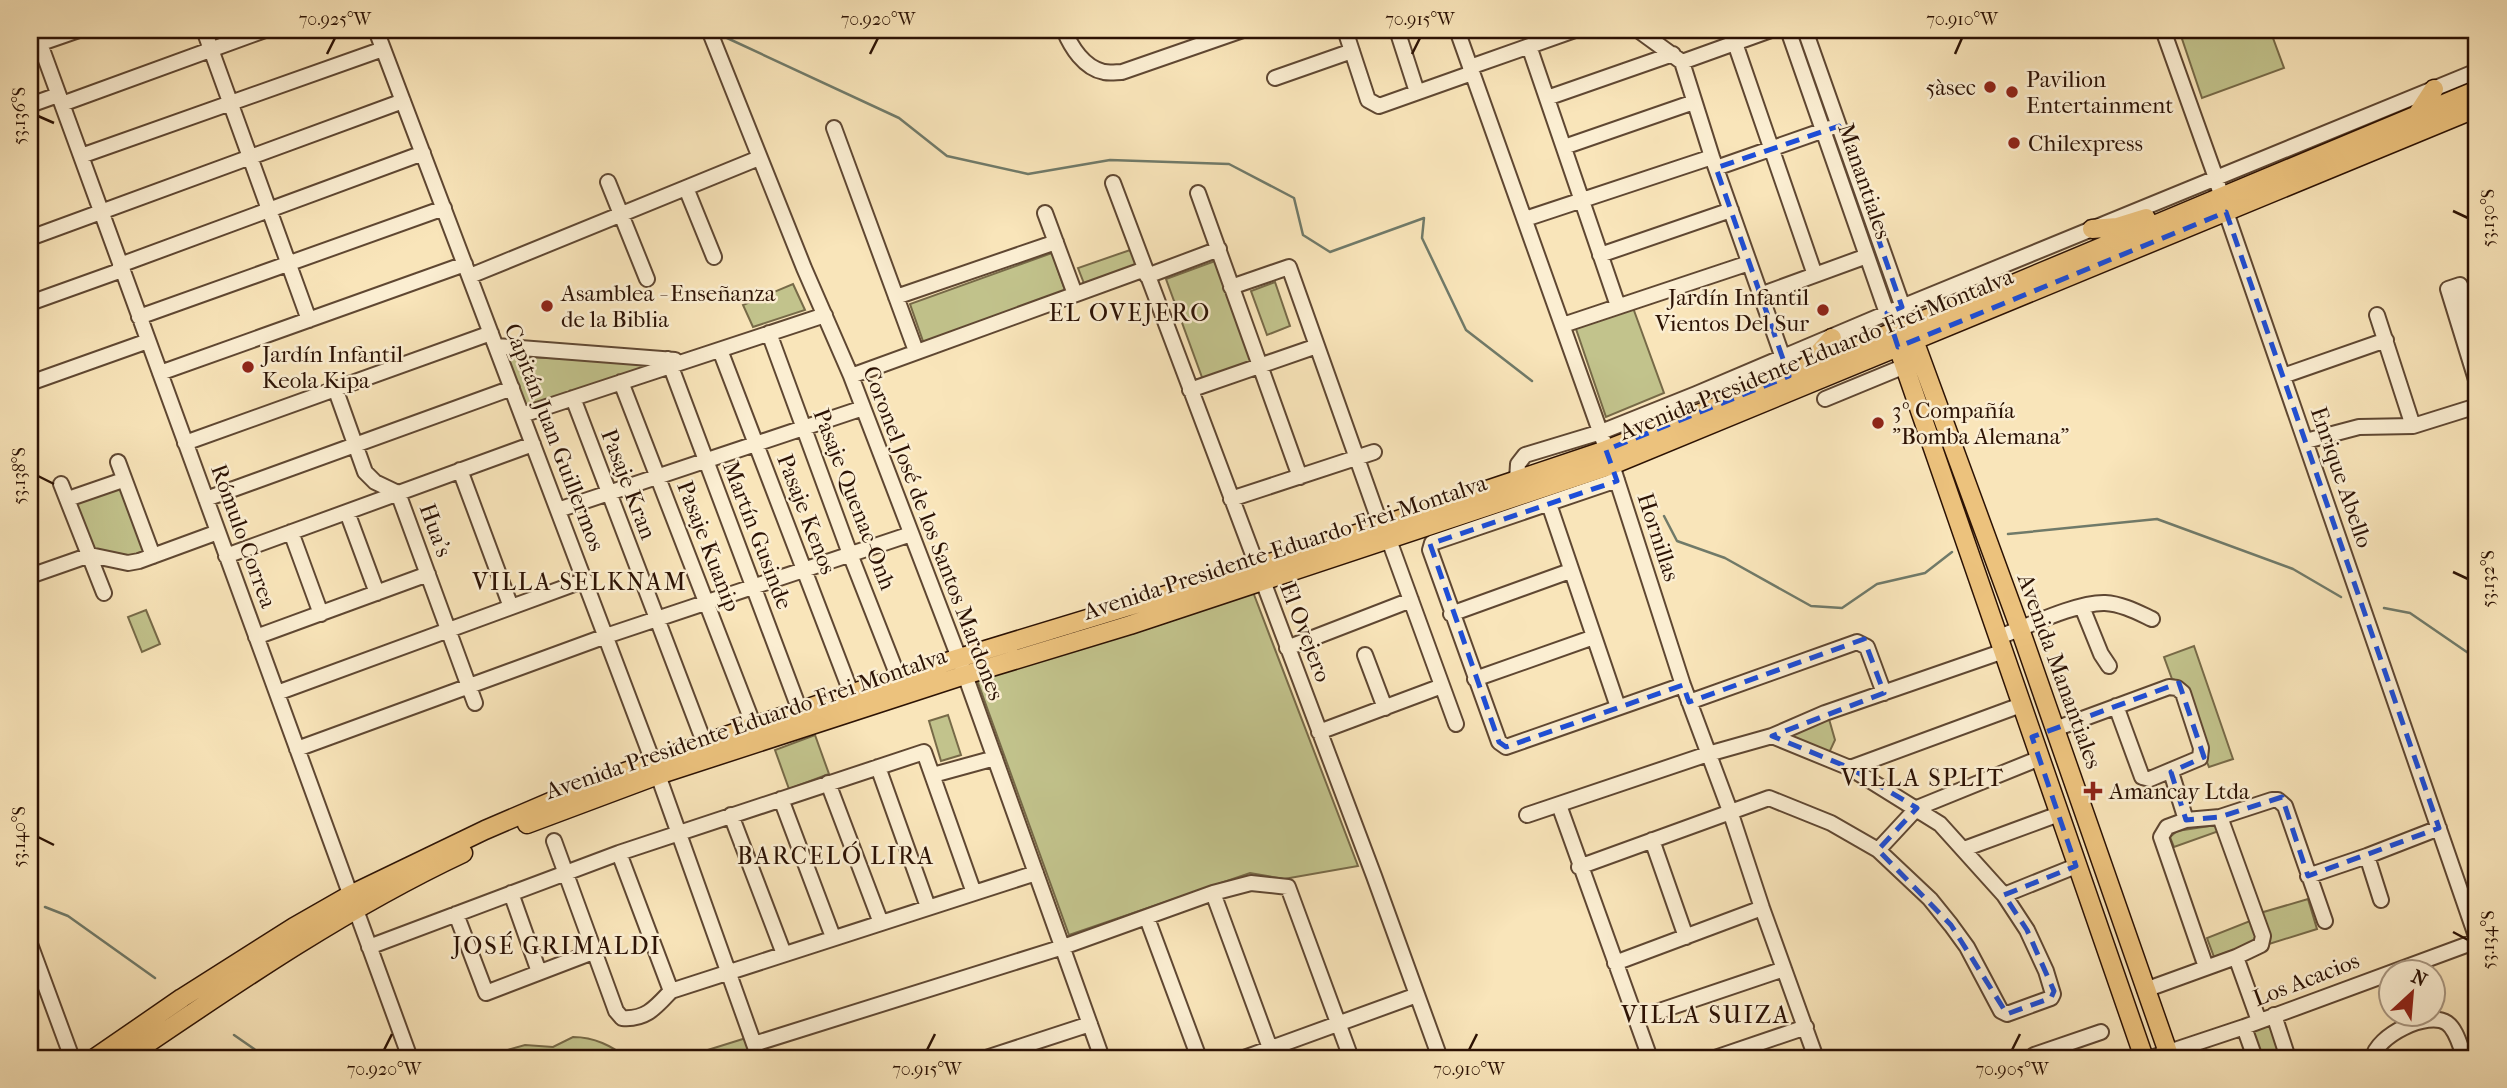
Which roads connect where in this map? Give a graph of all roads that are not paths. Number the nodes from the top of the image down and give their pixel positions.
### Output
1 (79, 30) edge
2 (204, 30) edge
3 (265, 30) edge
4 (376, 30) edge
5 (709, 30) edge
6 (1064, 30) edge
7 (1241, 30) edge
8 (1345, 30) edge
9 (1397, 30) edge
10 (1457, 30) edge
11 (1575, 30) edge
12 (1638, 30) edge
13 (1771, 30) edge
14 (1788, 30) edge
15 (1805, 30) edge
16 (2163, 30) edge
17 (35, 40) edge
18 (1735, 43) junction
19 (1529, 46) junction
20 (383, 49) junction
21 (211, 50) junction
22 (1352, 51) junction
23 (1677, 58) junction
24 (1471, 70) junction
25 (2477, 71) edge
26 (1275, 79) dead end
27 (2434, 89) junction
28 (2477, 90) edge
29 (1418, 92) junction
30 (1547, 98) junction
31 (60, 99) junction
32 (403, 101) junction
33 (1694, 102) junction
34 (231, 103) junction
35 (30, 105) edge
36 (2477, 108) edge
37 (2417, 115) junction
38 (1839, 126) junction
39 (834, 128) dead end
40 (1823, 130) junction
41 (1564, 148) junction
42 (1771, 149) junction
43 (423, 153) junction
44 (81, 156) junction
45 (250, 157) junction
46 (760, 159) junction
47 (1714, 162) junction
48 (2216, 178) junction
49 (608, 182) dead end
50 (1113, 183) dead end
51 (687, 188) junction
52 (1198, 193) dead end
53 (1582, 200) junction
54 (2224, 204) junction
55 (444, 208) junction
56 (269, 210) junction
57 (1731, 211) junction
58 (101, 212) junction
59 (1045, 213) dead end
60 (621, 214) junction
61 (2180, 215) junction
62 (1525, 219) junction
63 (2092, 229) junction
64 (30, 239) edge
65 (1056, 242) junction
66 (1219, 249) junction
67 (1600, 254) junction
68 (1867, 256) junction
69 (714, 257) dead end
70 (1749, 263) junction
71 (289, 264) junction
72 (121, 267) junction
73 (467, 270) junction
74 (1146, 273) junction
75 (1815, 275) junction
76 (647, 279) dead end
77 (1231, 287) junction
78 (1075, 294) junction
79 (1760, 295) junction
80 (896, 297) junction
81 (30, 303) edge
82 (1618, 306) junction
83 (1902, 307) junction
84 (1887, 313) junction
85 (825, 315) junction
86 (2377, 315) dead end
87 (139, 317) junction
88 (309, 320) junction
89 (1563, 325) junction
90 (769, 333) junction
91 (1904, 336) junction
92 (1832, 338) junction
93 (2477, 338) edge
94 (494, 340) junction
95 (2386, 340) junction
96 (148, 341) junction
97 (1317, 346) junction
98 (720, 350) junction
99 (916, 351) junction
100 (1783, 358) junction
101 (669, 363) junction
102 (1259, 366) junction
103 (1905, 366) junction
104 (1802, 371) junction
105 (160, 373) junction
106 (851, 376) junction
107 (2283, 376) junction
108 (621, 382) junction
109 (30, 383) edge
110 (2477, 383) edge
111 (335, 388) junction
112 (512, 388) junction
113 (1190, 390) junction
114 (573, 398) junction
115 (1825, 399) dead end
116 (2477, 406) edge
117 (863, 408) junction
118 (522, 415) junction
119 (2413, 426) junction
120 (804, 428) junction
121 (1601, 432) junction
122 (2305, 441) junction
123 (185, 443) junction
124 (533, 443) junction
125 (756, 444) junction
126 (355, 446) junction
127 (1374, 452) dead end
128 (1356, 457) junction
129 (706, 461) junction
130 (118, 462) dead end
131 (1612, 465) junction
132 (460, 470) junction
133 (658, 477) junction
134 (1300, 477) junction
135 (123, 480) junction
136 (1517, 480) junction
137 (61, 484) dead end
138 (398, 493) junction
139 (609, 494) junction
140 (68, 499) junction
141 (206, 499) junction
142 (1231, 499) junction
143 (1549, 504) junction
144 (558, 510) junction
145 (347, 512) junction
146 (291, 532) junction
147 (218, 533) junction
148 (1385, 533) junction
149 (911, 534) junction
150 (850, 554) junction
151 (90, 555) junction
152 (153, 556) junction
153 (226, 556) junction
154 (804, 570) junction
155 (1570, 571) junction
156 (428, 574) junction
157 (1260, 574) junction
158 (30, 576) edge
159 (585, 580) junction
160 (753, 587) junction
161 (104, 593) dead end
162 (377, 593) junction
163 (1411, 600) junction
164 (706, 603) junction
165 (511, 607) junction
166 (2082, 607) junction
167 (321, 614) junction
168 (1451, 614) junction
169 (657, 619) junction
170 (2152, 619) dead end
171 (2020, 629) junction
172 (448, 630) junction
173 (606, 636) junction
174 (256, 637) junction
175 (1594, 638) junction
176 (2001, 644) junction
177 (1287, 648) junction
178 (1365, 655) dead end
179 (2109, 666) dead end
180 (962, 667) junction
181 (899, 679) junction
182 (1475, 679) junction
183 (1684, 685) junction
184 (469, 686) junction
185 (1442, 686) junction
186 (276, 693) junction
187 (1884, 693) junction
188 (852, 695) junction
189 (1689, 702) junction
190 (475, 703) dead end
191 (2021, 705) junction
192 (2116, 706) junction
193 (1619, 707) junction
194 (1385, 708) junction
195 (803, 719) junction
196 (1456, 724) dead end
197 (754, 726) junction
198 (2054, 729) junction
199 (1319, 732) junction
200 (1772, 736) junction
201 (704, 742) junction
202 (297, 749) junction
203 (1708, 754) junction
204 (995, 758) junction
205 (2040, 758) junction
206 (656, 767) junction
207 (878, 767) junction
208 (1850, 768) junction
209 (2171, 772) junction
210 (933, 775) junction
211 (828, 783) junction
212 (781, 799) junction
213 (1559, 805) junction
214 (1917, 808) junction
215 (1730, 811) junction
216 (2059, 814) junction
217 (731, 815) junction
218 (1527, 815) dead end
219 (2220, 817) junction
220 (2186, 820) junction
221 (2439, 828) junction
222 (679, 832) junction
223 (1652, 840) junction
224 (554, 841) dead end
225 (1964, 849) junction
226 (1878, 850) junction
227 (619, 853) junction
228 (2367, 856) junction
229 (2076, 866) junction
230 (1580, 867) junction
231 (565, 873) junction
232 (1036, 873) junction
233 (2308, 876) junction
234 (511, 893) junction
235 (974, 893) junction
236 (1213, 893) junction
237 (2004, 895) junction
238 (2381, 900) dead end
239 (353, 902) junction
240 (928, 907) junction
241 (1762, 908) junction
242 (456, 914) junction
243 (1147, 918) junction
244 (2325, 921) dead end
245 (881, 923) junction
246 (833, 937) junction
247 (1686, 937) junction
248 (2477, 940) edge
249 (30, 944) edge
250 (369, 947) junction
251 (1063, 947) junction
252 (593, 952) junction
253 (783, 954) junction
254 (2236, 957) junction
255 (2434, 958) edge
256 (1615, 963) junction
257 (2206, 967) junction
258 (1784, 969) junction
259 (539, 972) junction
260 (729, 973) junction
261 (2378, 980) edge
262 (2145, 990) junction
263 (671, 991) junction
264 (1417, 995) junction
265 (2274, 1015) junction
266 (1636, 1019) junction
267 (2259, 1021) junction
268 (1090, 1024) junction
269 (1338, 1024) junction
270 (2448, 1024) edge
271 (1806, 1027) junction
272 (2244, 1027) junction
273 (2397, 1028) edge
274 (2101, 1032) dead end
275 (1270, 1048) junction
276 (757, 1051) edge
277 (2162, 1056) edge
278 (996, 1057) edge
279 (2031, 1057) edge
280 (72, 1058) edge
281 (95, 1058) edge
282 (126, 1058) edge
283 (410, 1058) edge
284 (1102, 1058) edge
285 (1199, 1058) edge
286 (1244, 1058) edge
287 (1350, 1058) edge
288 (1440, 1058) edge
289 (1650, 1058) edge
290 (1715, 1058) edge
291 (1816, 1058) edge
292 (2144, 1058) edge
293 (2255, 1058) edge
294 (2288, 1058) edge
295 (2373, 1058) edge
296 (2465, 1058) edge

1 - 17 street
2 - 21 street
3 - 21 street
4 - 20 street, Capitán Juan Guillermos
5 - 46 street, Coronel José de los Santos Mardones
6 - 7 street
8 - 22 street
9 - 29 street
10 - 24 street, Hornillas
11 - 19 street
12 - 23 street
13 - 18 street
14 - 40 street, Manantiales
15 - 38 street, Manantiales
16 - 48 street, Enrique Abello
17 - 31 street, Rómulo Correa
18 - 23 street
18 - 42 street
19 - 24 street
19 - 30 street
20 - 32 street, Capitán Juan Guillermos
20 - 34 street
21 - 31 street
21 - 34 street
22 - 26 street
22 - 29 street
23 - 30 street
23 - 33 street
24 - 29 street
24 - 62 street, Hornillas
25 - 27 street, Avenida Presidente Eduardo Frei Montalva
27 - 37 main road
27 - 48 street, Avenida Presidente Eduardo Frei Montalva
28 - 37 main road, Avenida Presidente Eduardo Frei Montalva
30 - 41 street
31 - 35 street
31 - 44 street, Rómulo Correa
32 - 43 street, Capitán Juan Guillermos
32 - 45 street
33 - 41 street
33 - 47 street
34 - 44 street
34 - 45 street
36 - 54 main road, Avenida Presidente Eduardo Frei Montalva
37 - 54 main road, Avenida Presidente Eduardo Frei Montalva
38 - 40 street
38 - 83 street, Manantiales
39 - 80 street
40 - 42 street
40 - 68 street, Manantiales
41 - 53 street
42 - 47 street
42 - 75 street
43 - 55 street, Capitán Juan Guillermos
43 - 56 street
44 - 58 street, Rómulo Correa
45 - 56 street
45 - 58 street
46 - 51 street
46 - 85 street, Coronel José de los Santos Mardones
47 - 53 street
47 - 57 street
48 - 54 street, Enrique Abello
48 - 63 street, Avenida Presidente Eduardo Frei Montalva
49 - 60 street
50 - 74 street, El Ovejero
51 - 60 street
51 - 69 street
52 - 66 street
53 - 62 street
53 - 67 street
54 - 61 main road, Avenida Presidente Eduardo Frei Montalva
54 - 91 main road, Avenida Presidente Eduardo Frei Montalva
54 - 107 street, Enrique Abello
55 - 71 street
55 - 73 street, Capitán Juan Guillermos
56 - 71 street
56 - 72 street
57 - 67 street
57 - 70 street
58 - 64 street
58 - 72 street, Rómulo Correa
59 - 65 street
60 - 73 street
60 - 76 street
61 - 63 main road
61 - 91 main road, Avenida Presidente Eduardo Frei Montalva
62 - 89 street, Hornillas
63 - 83 street, Avenida Presidente Eduardo Frei Montalva
65 - 78 street
65 - 80 street
66 - 74 street
66 - 77 street
67 - 82 street
68 - 75 street
68 - 84 street, Manantiales
70 - 79 street
70 - 82 street
71 - 87 street
71 - 88 street
72 - 81 street
72 - 87 street, Rómulo Correa
73 - 88 street
73 - 94 street, Capitán Juan Guillermos
74 - 78 street
74 - 113 street, El Ovejero
75 - 79 street
77 - 97 street
77 - 102 street
78 - 99 street
79 - 100 street
80 - 99 street
82 - 89 street
83 - 84 street, Avenida Presidente Eduardo Frei Montalva
83 - 91 street, Manantiales
84 - 91 street, Manantiales
84 - 92 street, Avenida Presidente Eduardo Frei Montalva
85 - 90 street
85 - 106 street, Coronel José de los Santos Mardones
86 - 95 street
87 - 96 street, Rómulo Correa
88 - 105 street
89 - 121 street, Hornillas
90 - 98 street
90 - 120 street, Pasaje Quenac-Onh
91 - 103 main road, Avenida Manantiales
91 - 104 main road, Avenida Presidente Eduardo Frei Montalva
91 - 131 main road, Avenida Presidente Eduardo Frei Montalva
91 - 171 main road, Avenida Manantiales
92 - 100 street, Avenida Presidente Eduardo Frei Montalva
92 - 104 main road
93 - 110 street
94 - 101 street
94 - 111 street
94 - 112 street, Capitán Juan Guillermos
95 - 107 street
95 - 119 street
96 - 105 street, Rómulo Correa
96 - 109 street
97 - 102 street
97 - 128 street
98 - 101 street
98 - 125 street, Pasaje Kenos
99 - 106 street
100 - 121 street, Avenida Presidente Eduardo Frei Montalva
101 - 108 street
101 - 129 street, Martín Gusinde
102 - 113 street
102 - 134 street
103 - 115 street
103 - 176 main road, Avenida Manantiales
104 - 131 main road, Avenida Presidente Eduardo Frei Montalva
105 - 123 street, Rómulo Correa
106 - 117 street, Coronel José de los Santos Mardones
107 - 122 street, Enrique Abello
108 - 114 street
108 - 133 street, Pasaje Kuanip
111 - 123 street
111 - 126 street, Hua's
112 - 118 street, Capitán Juan Guillermos
112 - 126 street
113 - 142 street, El Ovejero
114 - 118 street
114 - 139 street, Pasaje Kran
116 - 119 street
117 - 120 street
117 - 149 street, Coronel José de los Santos Mardones
118 - 124 street, Capitán Juan Guillermos
119 - 122 street
120 - 125 street
120 - 150 street, Pasaje Quenac-Onh
121 - 131 street, Hornillas
121 - 136 street, Avenida Presidente Eduardo Frei Montalva
122 - 221 street, Enrique Abello
123 - 141 street, Rómulo Correa
124 - 132 street
124 - 144 street, Capitán Juan Guillermos
125 - 129 street
125 - 154 street, Pasaje Kenos
126 - 138 street, Hua's
126 - 141 street
127 - 128 street
128 - 134 street
128 - 148 street
129 - 133 street
129 - 160 street, Martín Gusinde
130 - 135 street
131 - 136 main road, Avenida Presidente Eduardo Frei Montalva
131 - 143 street, Avenida Presidente Eduardo Frei Montalva
131 - 148 main road, Avenida Presidente Eduardo Frei Montalva
131 - 183 street, Hornillas
132 - 138 street
132 - 165 street
133 - 139 street
133 - 164 street, Pasaje Kuanip
134 - 142 street
135 - 140 street
135 - 152 street
136 - 148 main road, Avenida Presidente Eduardo Frei Montalva
137 - 140 street
138 - 145 street
138 - 156 street, Hua's
139 - 144 street
139 - 169 street, Pasaje Kran
140 - 151 street
141 - 147 street, Rómulo Correa
142 - 157 street, El Ovejero
143 - 155 street
143 - 168 street, Avenida Presidente Eduardo Frei Montalva
144 - 159 street, Capitán Juan Guillermos
145 - 146 street
145 - 162 street
146 - 153 street
146 - 167 street
147 - 152 street
147 - 153 street, Rómulo Correa
148 - 157 main road, Avenida Presidente Eduardo Frei Montalva
148 - 163 street
149 - 150 street
149 - 180 street, Coronel José de los Santos Mardones
150 - 154 street
150 - 181 street, Pasaje Quenac-Onh
151 - 152 street
151 - 158 street
151 - 161 street
153 - 174 street, Rómulo Correa
154 - 160 street
154 - 188 street, Pasaje Kenos
155 - 168 street
155 - 175 street
156 - 162 street
156 - 172 street, Hua's
157 - 177 street, El Ovejero
157 - 180 main road, Avenida Presidente Eduardo Frei Montalva
159 - 165 street
159 - 173 street, Capitán Juan Guillermos
160 - 164 street
160 - 195 street, Martín Gusinde
162 - 167 street
163 - 177 street
163 - 185 street
164 - 169 street
164 - 197 street, Pasaje Kuanip
165 - 172 street
166 - 170 street
166 - 171 street
166 - 179 street
167 - 174 street
168 - 182 street
169 - 173 street
169 - 201 street, Pasaje Kran
171 - 176 street
171 - 198 main road, Avenida Manantiales
172 - 184 street, Hua's
172 - 186 street
173 - 184 street
173 - 206 street, Capitán Juan Guillermos
174 - 186 street, Rómulo Correa
175 - 182 street
175 - 193 street
176 - 187 street
176 - 191 main road, Avenida Manantiales
177 - 199 street, El Ovejero
178 - 194 street
180 - 181 main road, Avenida Presidente Eduardo Frei Montalva
180 - 195 main road, Avenida Presidente Eduardo Frei Montalva
180 - 204 street, Coronel José de los Santos Mardones
181 - 188 main road, Avenida Presidente Eduardo Frei Montalva
182 - 193 street
183 - 189 street, Hornillas
183 - 193 street
184 - 190 street, Hua's
184 - 202 street
185 - 194 street
185 - 196 street
186 - 202 street, Rómulo Correa
187 - 189 street
187 - 200 street
188 - 195 main road, Avenida Presidente Eduardo Frei Montalva
189 - 203 street, Hornillas
191 - 205 main road, Avenida Manantiales
191 - 208 street
192 - 198 street
192 - 209 street
192 - 209 street
194 - 199 street
195 - 197 main road, Avenida Presidente Eduardo Frei Montalva
195 - 206 main road, Avenida Presidente Eduardo Frei Montalva
197 - 201 main road, Avenida Presidente Eduardo Frei Montalva
198 - 262 main road, Avenida Manantiales
199 - 264 street, El Ovejero
200 - 203 street
200 - 208 street
201 - 206 main road, Avenida Presidente Eduardo Frei Montalva
202 - 239 street, Rómulo Correa
203 - 213 street
203 - 215 street, Hornillas
204 - 210 street
204 - 232 street, Coronel José de los Santos Mardones
205 - 214 street
205 - 216 main road, Avenida Manantiales
206 - 222 street, Capitán Juan Guillermos
206 - 239 main road, Avenida Presidente Eduardo Frei Montalva
207 - 210 street
207 - 211 street
207 - 240 street
208 - 214 street
209 - 220 street
210 - 235 street
211 - 212 street
211 - 245 street
212 - 217 street
212 - 246 street
213 - 218 street
213 - 230 street
214 - 225 street
214 - 226 street
215 - 223 street
215 - 226 street
215 - 241 street, Hornillas
216 - 225 street
216 - 229 main road, Avenida Manantiales
217 - 222 street
217 - 253 street
219 - 220 street
219 - 233 street
219 - 254 street
220 - 257 street
221 - 228 street
221 - 248 street, Enrique Abello
222 - 227 street
222 - 260 street, Capitán Juan Guillermos
223 - 230 street
223 - 247 street
224 - 231 street
225 - 237 street
226 - 237 street
227 - 231 street
227 - 263 street
228 - 233 street
228 - 238 street
229 - 237 street
229 - 292 main road, Avenida Manantiales
230 - 256 street
231 - 234 street
231 - 252 street
232 - 235 street
232 - 251 street, Coronel José de los Santos Mardones
233 - 244 street
234 - 242 street
234 - 259 street
235 - 240 street
236 - 243 street
236 - 269 street
236 - 275 street
239 - 250 street, Rómulo Correa
239 - 281 main road, Avenida Presidente Eduardo Frei Montalva
239 - 282 main road, Avenida Presidente Eduardo Frei Montalva
240 - 245 street
241 - 247 street
241 - 258 street, Hornillas
242 - 250 street
242 - 259 street
243 - 251 street
243 - 285 street
245 - 246 street
246 - 253 street
247 - 256 street
248 - 255 street, Los Acacios
249 - 280 street
250 - 283 street, Rómulo Correa
251 - 268 street, Coronel José de los Santos Mardones
251 - 276 street
252 - 259 street
252 - 263 street
253 - 260 street
254 - 257 street
254 - 267 street
256 - 266 street
257 - 262 street
258 - 266 street
258 - 271 street, Hornillas
260 - 263 street
260 - 276 street, Capitán Juan Guillermos
261 - 265 street, Los Acacios
262 - 277 main road, Avenida Manantiales
264 - 269 street
264 - 288 street, El Ovejero
265 - 267 street, Los Acacios
265 - 294 street
266 - 289 street
267 - 272 street, Los Acacios
268 - 278 street
268 - 284 street, Coronel José de los Santos Mardones
269 - 275 street
269 - 287 street
270 - 296 street
271 - 290 street
271 - 291 street, Hornillas
272 - 277 street, Los Acacios
272 - 293 street
273 - 295 street
274 - 279 street
275 - 286 street

